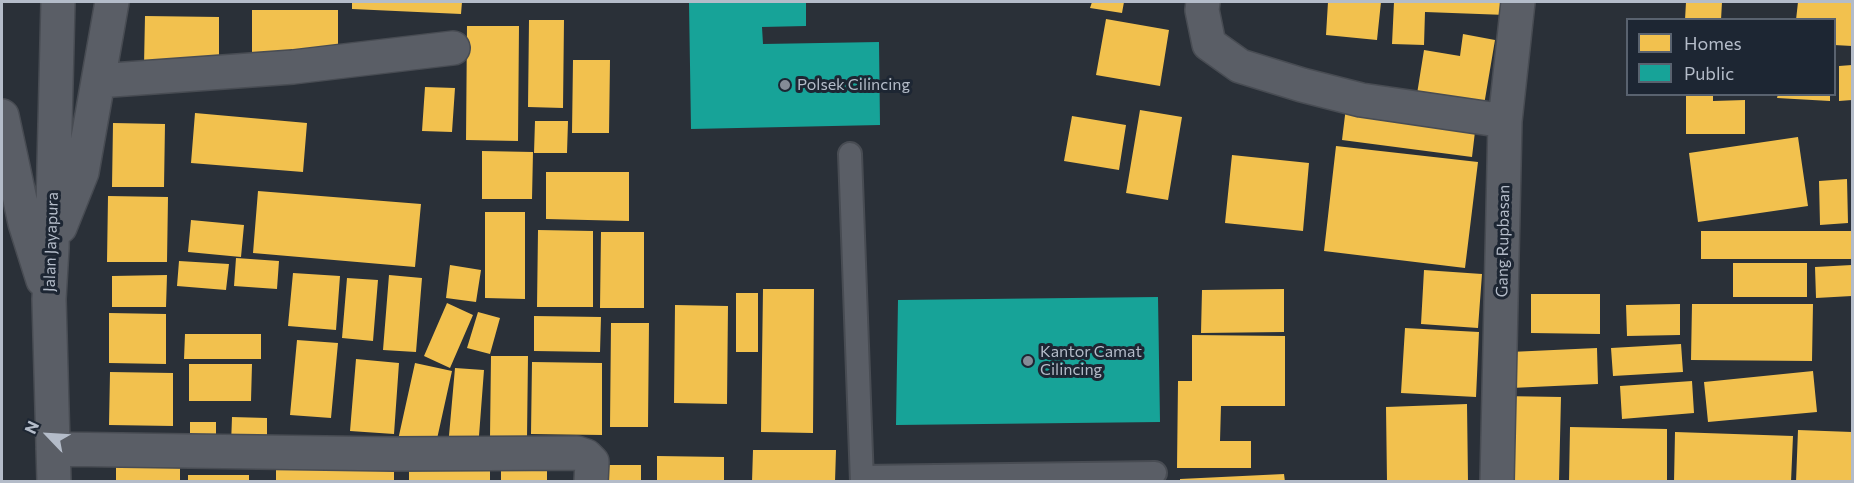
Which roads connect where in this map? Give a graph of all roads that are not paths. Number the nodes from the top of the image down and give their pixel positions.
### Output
1 (58, 2) edge
2 (112, 2) edge
3 (1203, 2) edge
4 (1518, 2) edge
5 (453, 48) dead end
6 (99, 81) junction
7 (2, 116) edge
8 (1505, 121) junction
9 (850, 154) dead end
10 (52, 248) junction
11 (49, 299) junction
12 (53, 449) junction
13 (1155, 473) dead end
14 (862, 479) edge
15 (54, 482) edge
16 (591, 482) edge
17 (1497, 482) edge

1 - 10 street, Jalan Jayapura
2 - 6 street
3 - 8 street
4 - 8 street, Gang Rupbasan
5 - 6 street
6 - 10 street
7 - 11 street
8 - 17 street, Gang Rupbasan
9 - 14 lane
10 - 11 street, Jalan Jayapura
11 - 12 street, Jalan Jayapura
12 - 15 street, Jalan Jayapura
12 - 16 street
13 - 14 lane

